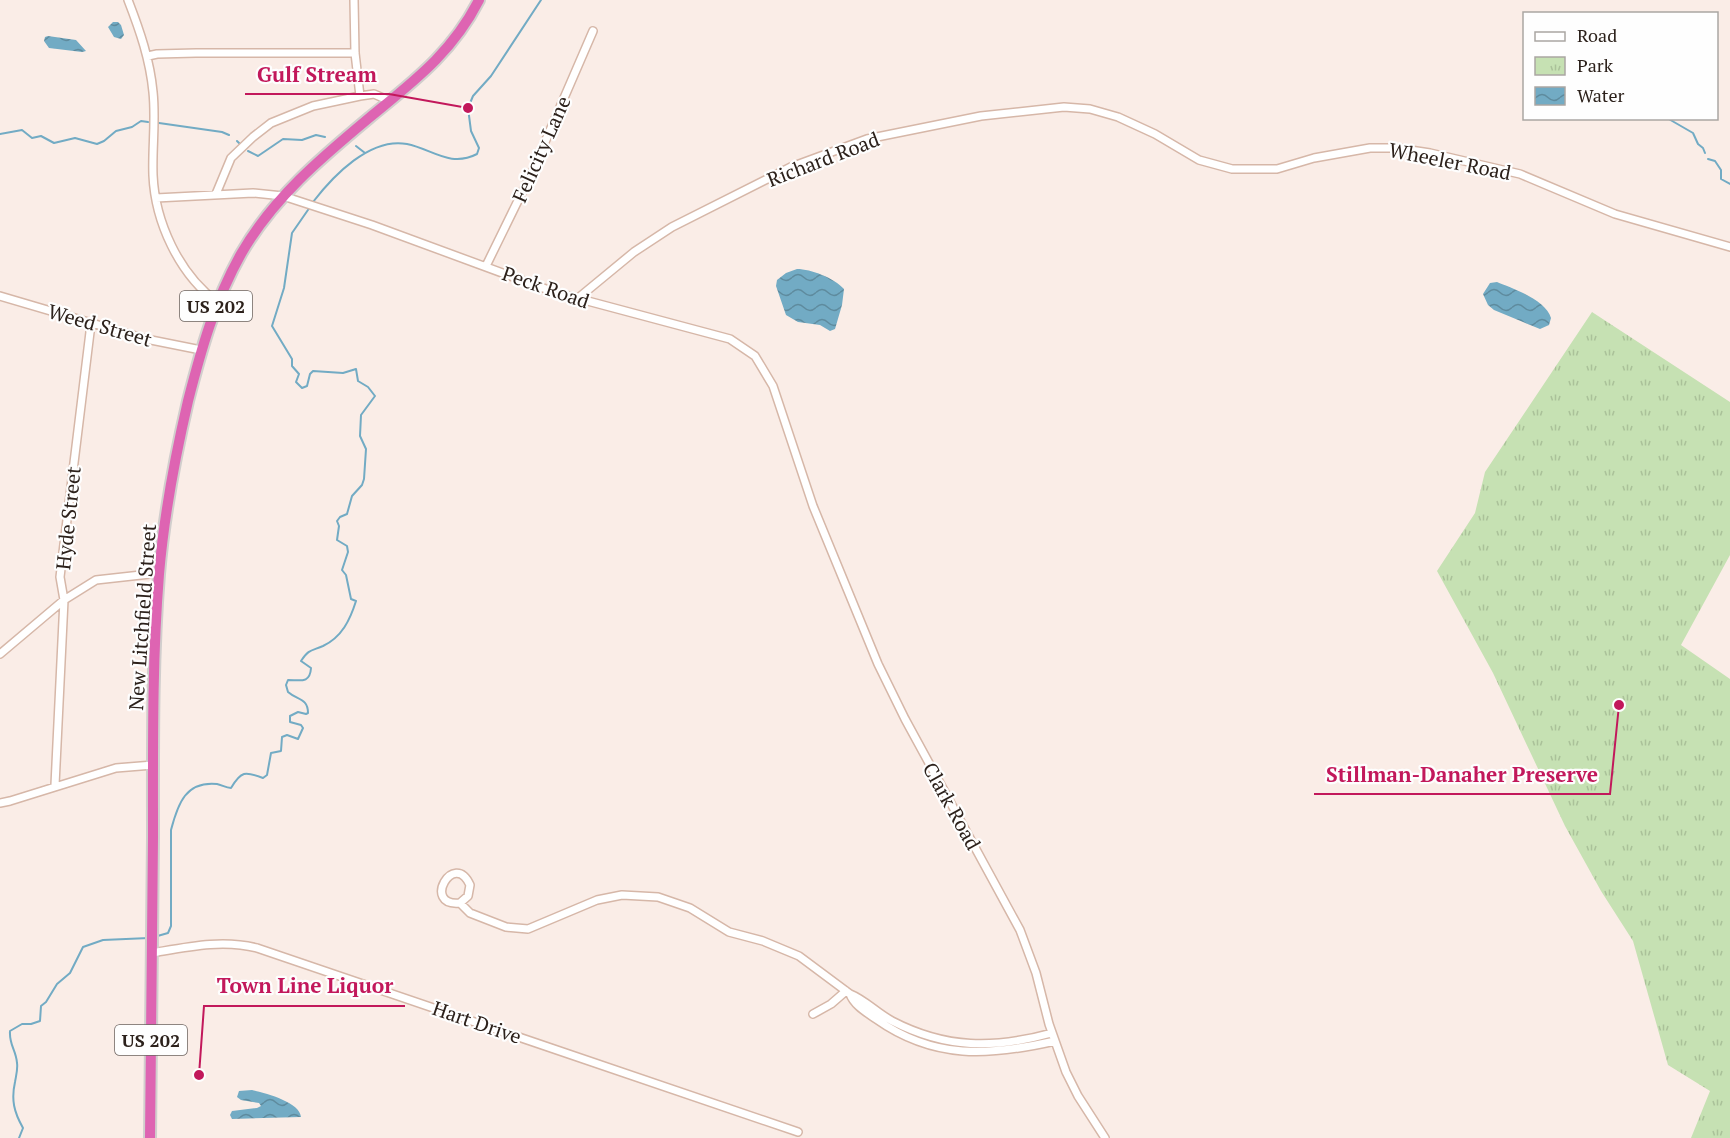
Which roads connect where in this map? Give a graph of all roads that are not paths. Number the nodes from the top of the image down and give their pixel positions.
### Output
1 (128, 0) edge
2 (354, 0) edge
3 (479, 0) edge
4 (593, 31) dead end
5 (355, 52) junction
6 (148, 56) junction
7 (360, 96) junction
8 (390, 101) junction
9 (1135, 124) joint
10 (216, 194) junction
11 (283, 196) junction
12 (156, 198) junction
13 (1730, 247) edge
14 (486, 266) junction
15 (0, 296) edge
16 (577, 299) junction
17 (217, 302) junction
18 (91, 324) junction
19 (201, 350) junction
20 (800, 471) joint
21 (159, 573) junction
22 (64, 600) junction
23 (0, 654) edge
24 (153, 765) junction
25 (55, 785) junction
26 (0, 802) edge
27 (460, 903) junction
28 (152, 942) junction
29 (848, 992) junction
30 (813, 1014) dead end
31 (1053, 1037) junction
32 (798, 1132) dead end
33 (150, 1138) edge
34 (1105, 1138) edge

1 - 6 street
2 - 5 street
3 - 8 highway, New Litchfield Street / US 202
4 - 14 street, Felicity Lane
5 - 6 street
5 - 7 street
6 - 12 street
7 - 8 street
7 - 10 street
8 - 11 highway, New Litchfield Street / US 202
9 - 13 street, Wheeler Road
9 - 16 street, Richard Road
10 - 11 street, Peck Road
10 - 12 street, Peck Road
11 - 14 street, Peck Road
11 - 17 highway, New Litchfield Street / US 202
12 - 17 street
14 - 16 street, Peck Road
15 - 18 street, Weed Street
16 - 20 street, Peck Road
17 - 19 highway, New Litchfield Street / US 202
18 - 19 street, Weed Street
18 - 22 street, Hyde Street
19 - 21 highway, New Litchfield Street / US 202
20 - 31 street, Clark Road
21 - 22 street
21 - 24 highway, New Litchfield Street / US 202
22 - 23 street
22 - 25 street, Hyde Street
24 - 25 street
24 - 28 highway, New Litchfield Street / US 202
25 - 26 street
27 - 27 street
27 - 29 street
28 - 32 street, Hart Drive
28 - 33 highway, New Litchfield Street / US 202
29 - 30 street
29 - 31 street
31 - 34 street, Clark Road

